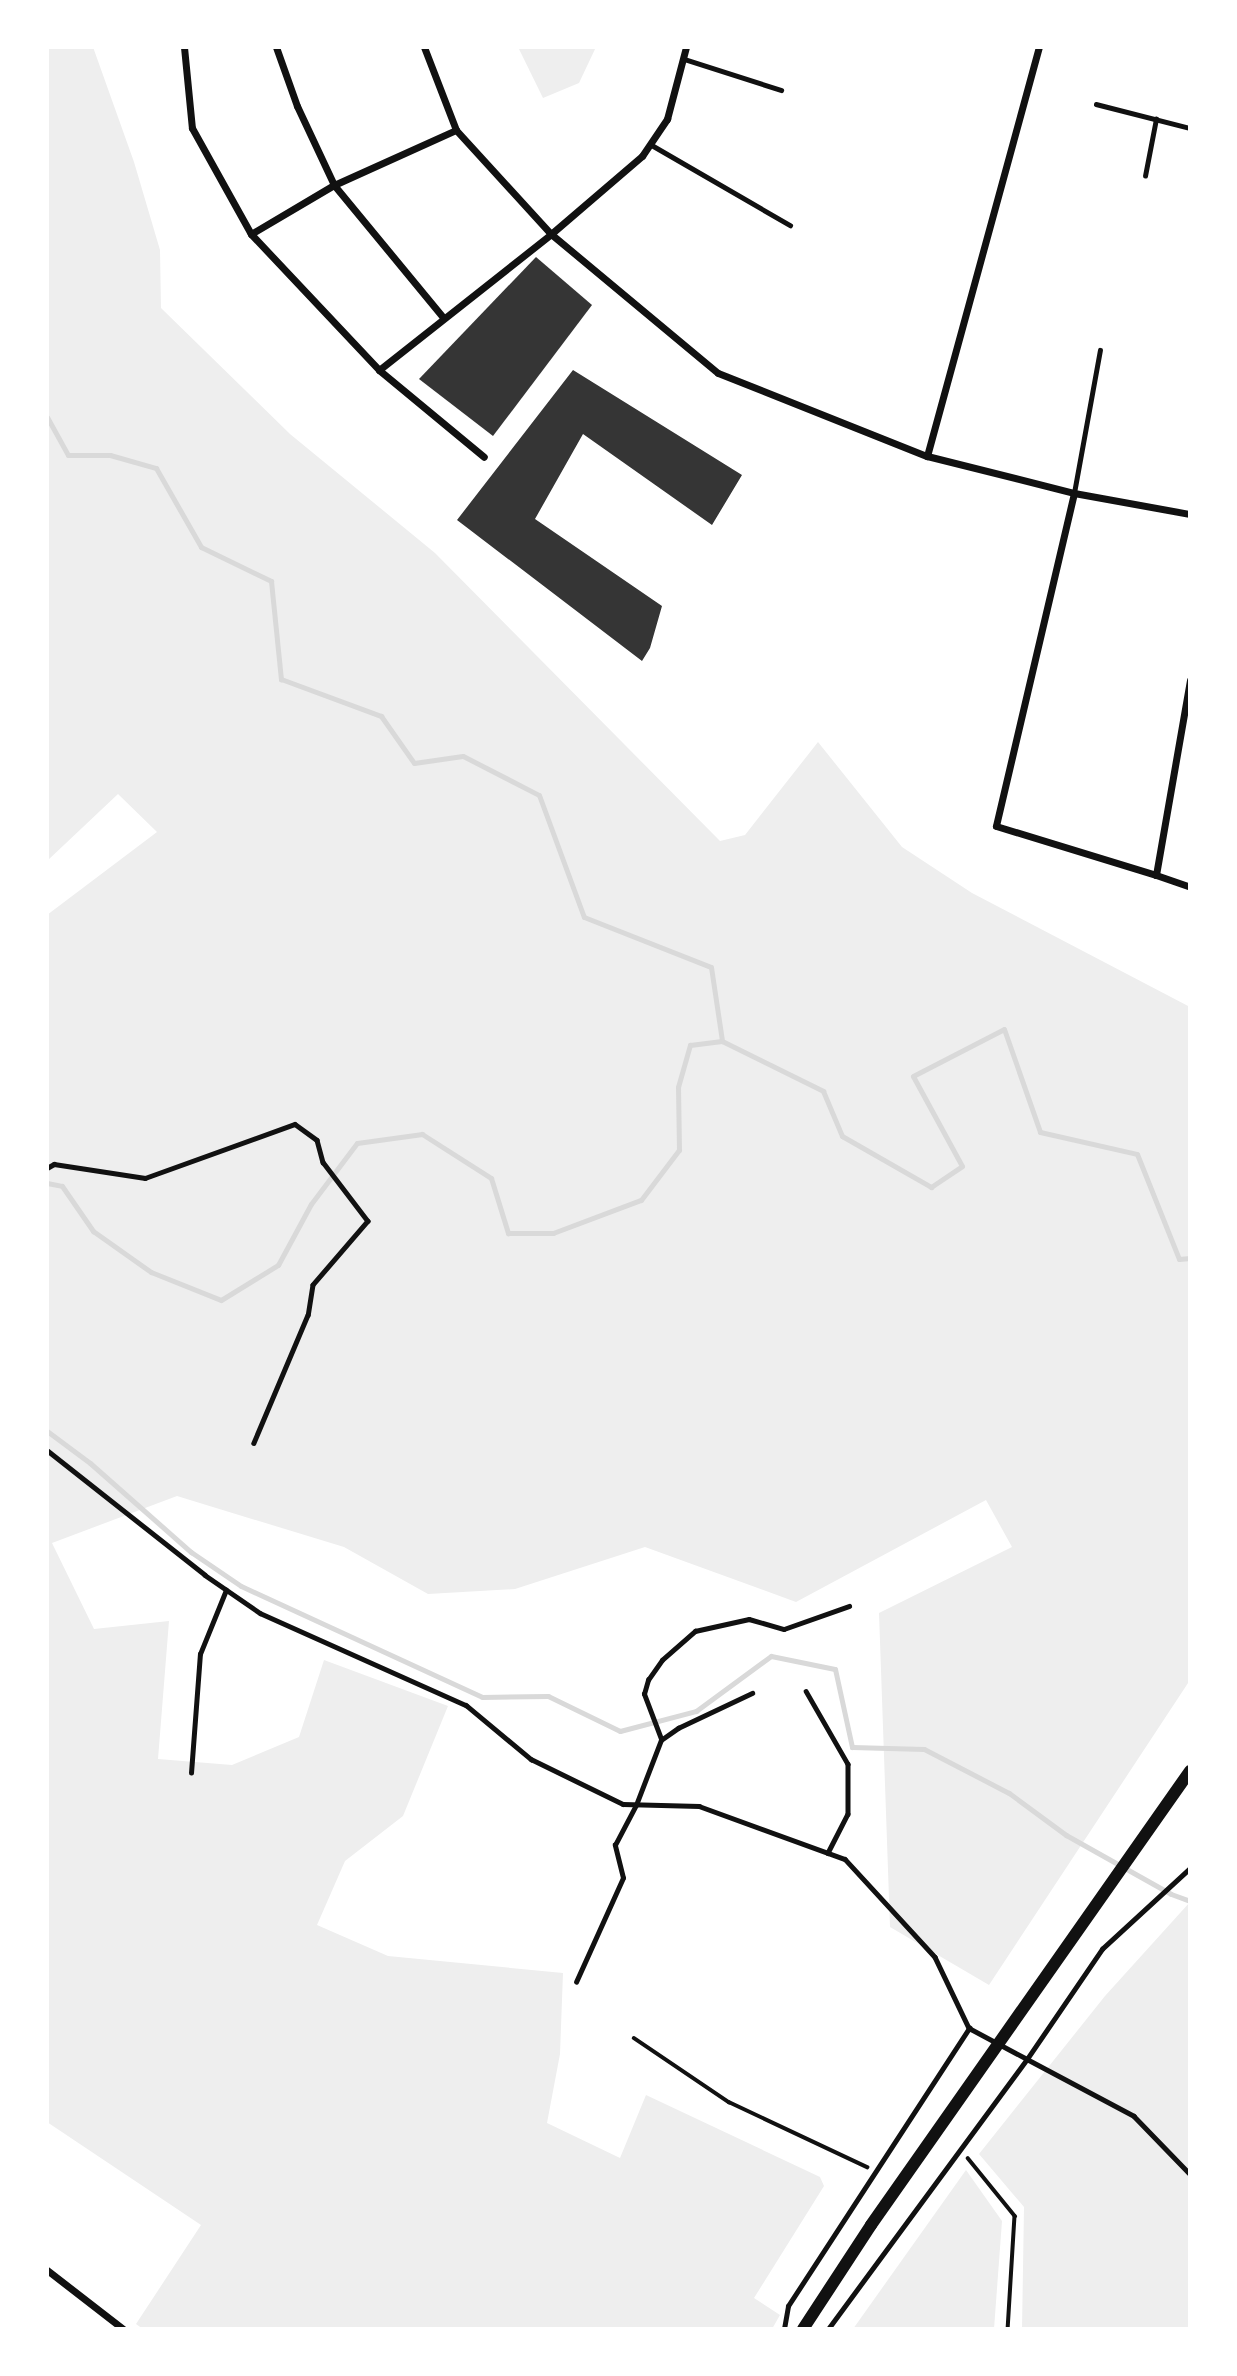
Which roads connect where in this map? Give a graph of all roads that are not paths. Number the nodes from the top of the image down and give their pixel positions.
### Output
1 (184, 47) edge
2 (276, 47) edge
3 (686, 47) edge
4 (1039, 47) edge
5 (426, 48) edge
6 (684, 59) junction
7 (780, 90) dead end
8 (1096, 104) dead end
9 (1156, 119) junction
10 (1190, 128) edge
11 (456, 130) junction
12 (650, 144) junction
13 (1145, 176) dead end
14 (334, 185) junction
15 (790, 225) dead end
16 (251, 234) junction
17 (551, 234) junction
18 (443, 317) junction
19 (1100, 350) dead end
20 (379, 370) junction
21 (927, 456) junction
22 (484, 457) dead end
23 (1074, 493) junction
24 (1190, 514) edge
25 (1190, 680) edge
26 (1156, 875) junction
27 (1190, 887) edge
28 (47, 1168) edge
29 (254, 1443) dead end
30 (47, 1450) edge
31 (226, 1590) junction
32 (849, 1606) dead end
33 (806, 1691) dead end
34 (752, 1693) dead end
35 (661, 1740) junction
36 (1190, 1770) edge
37 (191, 1773) dead end
38 (636, 1805) junction
39 (828, 1853) junction
40 (1190, 1868) edge
41 (576, 1982) dead end
42 (969, 2028) junction
43 (1027, 2059) junction
44 (1190, 2174) edge
45 (47, 2270) edge
46 (123, 2329) edge
47 (784, 2329) edge
48 (803, 2329) edge
49 (828, 2329) edge

1 - 16 street
2 - 14 street
3 - 6 street
4 - 21 street
5 - 11 street
6 - 7 lane
6 - 12 street
8 - 9 lane
9 - 10 lane
9 - 13 lane
11 - 14 street
11 - 17 street
12 - 15 lane
12 - 17 street
14 - 16 street
14 - 18 street
16 - 20 street
17 - 18 street
17 - 21 street
18 - 20 street
19 - 23 lane
20 - 22 street
21 - 23 street
23 - 24 street
23 - 26 street
25 - 26 street
26 - 27 street
28 - 29 lane
30 - 31 lane
31 - 37 lane
31 - 38 lane
32 - 35 lane
33 - 39 lane
34 - 35 lane
35 - 38 lane
36 - 48 street
38 - 39 lane
38 - 41 lane
39 - 42 lane
40 - 43 lane
42 - 43 lane
42 - 47 lane
43 - 44 lane
43 - 49 lane
45 - 46 street

